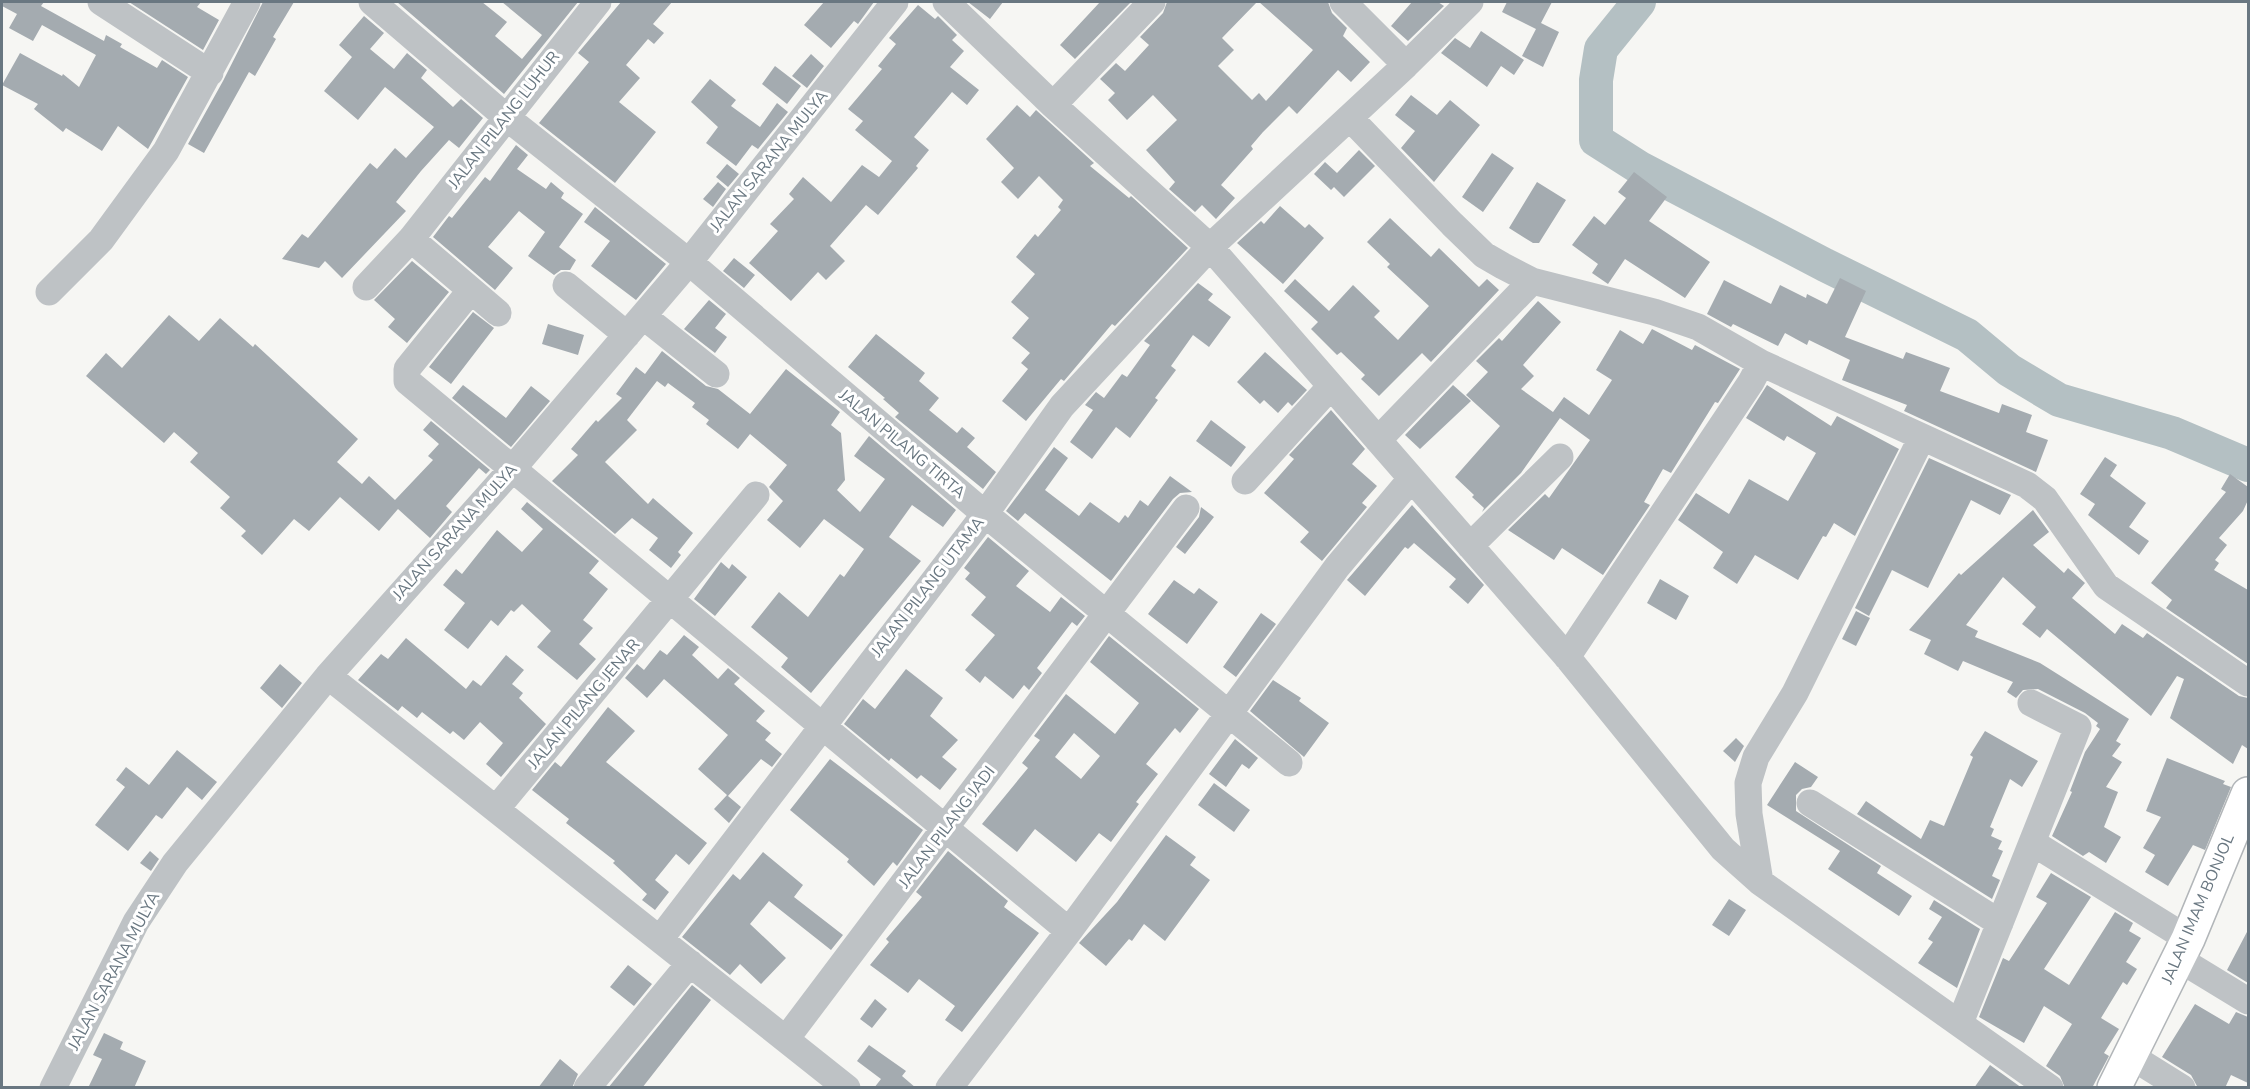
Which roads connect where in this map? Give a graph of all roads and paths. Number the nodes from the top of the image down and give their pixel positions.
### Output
1 (101, 2) edge
2 (247, 2) edge
3 (372, 2) edge
4 (598, 2) edge
5 (895, 2) edge
6 (946, 2) edge
7 (1152, 2) edge
8 (1343, 2) edge
9 (1470, 2) edge
10 (1406, 65) junction
11 (210, 73) junction
12 (1053, 105) junction
13 (506, 117) junction
14 (1350, 118) junction
15 (411, 239) junction
16 (1210, 248) junction
17 (689, 262) junction
18 (1532, 281) junction
19 (566, 285) dead end
20 (366, 287) dead end
21 (471, 290) junction
22 (49, 292) dead end
23 (498, 313) dead end
24 (635, 325) junction
25 (1761, 363) junction
26 (716, 374) dead end
27 (1331, 387) junction
28 (1922, 437) junction
29 (1378, 440) junction
30 (1560, 457) dead end
31 (513, 468) junction
32 (1411, 479) junction
33 (1245, 481) dead end
34 (756, 495) dead end
35 (1186, 508) dead end
36 (985, 514) junction
37 (1470, 546) junction
38 (671, 599) junction
39 (1106, 613) junction
40 (1567, 657) junction
41 (328, 676) junction
42 (2248, 683) edge
43 (2031, 703) dead end
44 (1228, 714) junction
45 (822, 725) junction
46 (1289, 763) dead end
47 (2248, 794) edge
48 (1810, 803) dead end
49 (496, 810) junction
50 (946, 829) junction
51 (2032, 843) junction
52 (1760, 882) junction
53 (2000, 923) junction
54 (1069, 931) junction
55 (660, 939) junction
56 (2184, 949) junction
57 (690, 963) junction
58 (2248, 1001) edge
59 (1960, 1023) junction
60 (786, 1039) junction
61 (2129, 1055) junction
62 (53, 1088) edge
63 (587, 1088) edge
64 (848, 1088) edge
65 (949, 1088) edge
66 (2050, 1088) edge
67 (2114, 1088) edge
68 (2182, 1088) edge

1 - 11 street
2 - 11 street
3 - 13 street, JALAN PILANG TIRTA
4 - 13 street, JALAN PILANG LUHUR
5 - 17 street, JALAN SARANA MULYA
6 - 12 street
7 - 12 street
8 - 10 street
9 - 10 street, JALAN PILANG UTAMA
10 - 14 street, JALAN PILANG UTAMA
11 - 22 street
12 - 16 street
13 - 15 street, JALAN PILANG LUHUR
13 - 17 street, JALAN PILANG TIRTA
14 - 16 street, JALAN PILANG UTAMA
14 - 18 street
15 - 20 street, JALAN PILANG LUHUR
15 - 21 street
16 - 27 street
16 - 36 street, JALAN PILANG UTAMA
17 - 24 street, JALAN SARANA MULYA
17 - 36 street, JALAN PILANG TIRTA
18 - 25 street
18 - 29 street
19 - 24 street
21 - 23 street
21 - 31 street
24 - 26 street
24 - 31 street, JALAN SARANA MULYA
25 - 28 street
25 - 40 street
27 - 29 street
27 - 33 street
28 - 42 street
28 - 52 street
29 - 32 street
30 - 37 street
31 - 38 street
31 - 41 street, JALAN SARANA MULYA
32 - 37 street
32 - 44 street
34 - 38 street, JALAN PILANG JENAR
35 - 39 street, JALAN PILANG JADI
36 - 39 street, JALAN PILANG TIRTA
36 - 45 street, JALAN PILANG UTAMA
37 - 40 street
38 - 45 street
38 - 49 street, JALAN PILANG JENAR
39 - 44 street, JALAN PILANG TIRTA
39 - 50 street, JALAN PILANG JADI
40 - 52 street
41 - 49 street
41 - 62 street, JALAN SARANA MULYA
43 - 51 street
44 - 46 street, JALAN PILANG TIRTA
44 - 54 street
45 - 50 street
45 - 55 street, JALAN PILANG UTAMA
47 - 56 main road, JALAN IMAM BONJOL
48 - 53 street
49 - 55 street
50 - 54 street
50 - 60 street, JALAN PILANG JADI
51 - 53 street
51 - 56 street
52 - 59 street
53 - 59 street
54 - 65 street
55 - 57 street
56 - 58 street
56 - 61 main road, JALAN IMAM BONJOL
57 - 60 street
57 - 63 street
59 - 66 street
60 - 64 street
61 - 67 main road, JALAN IMAM BONJOL
61 - 68 street

